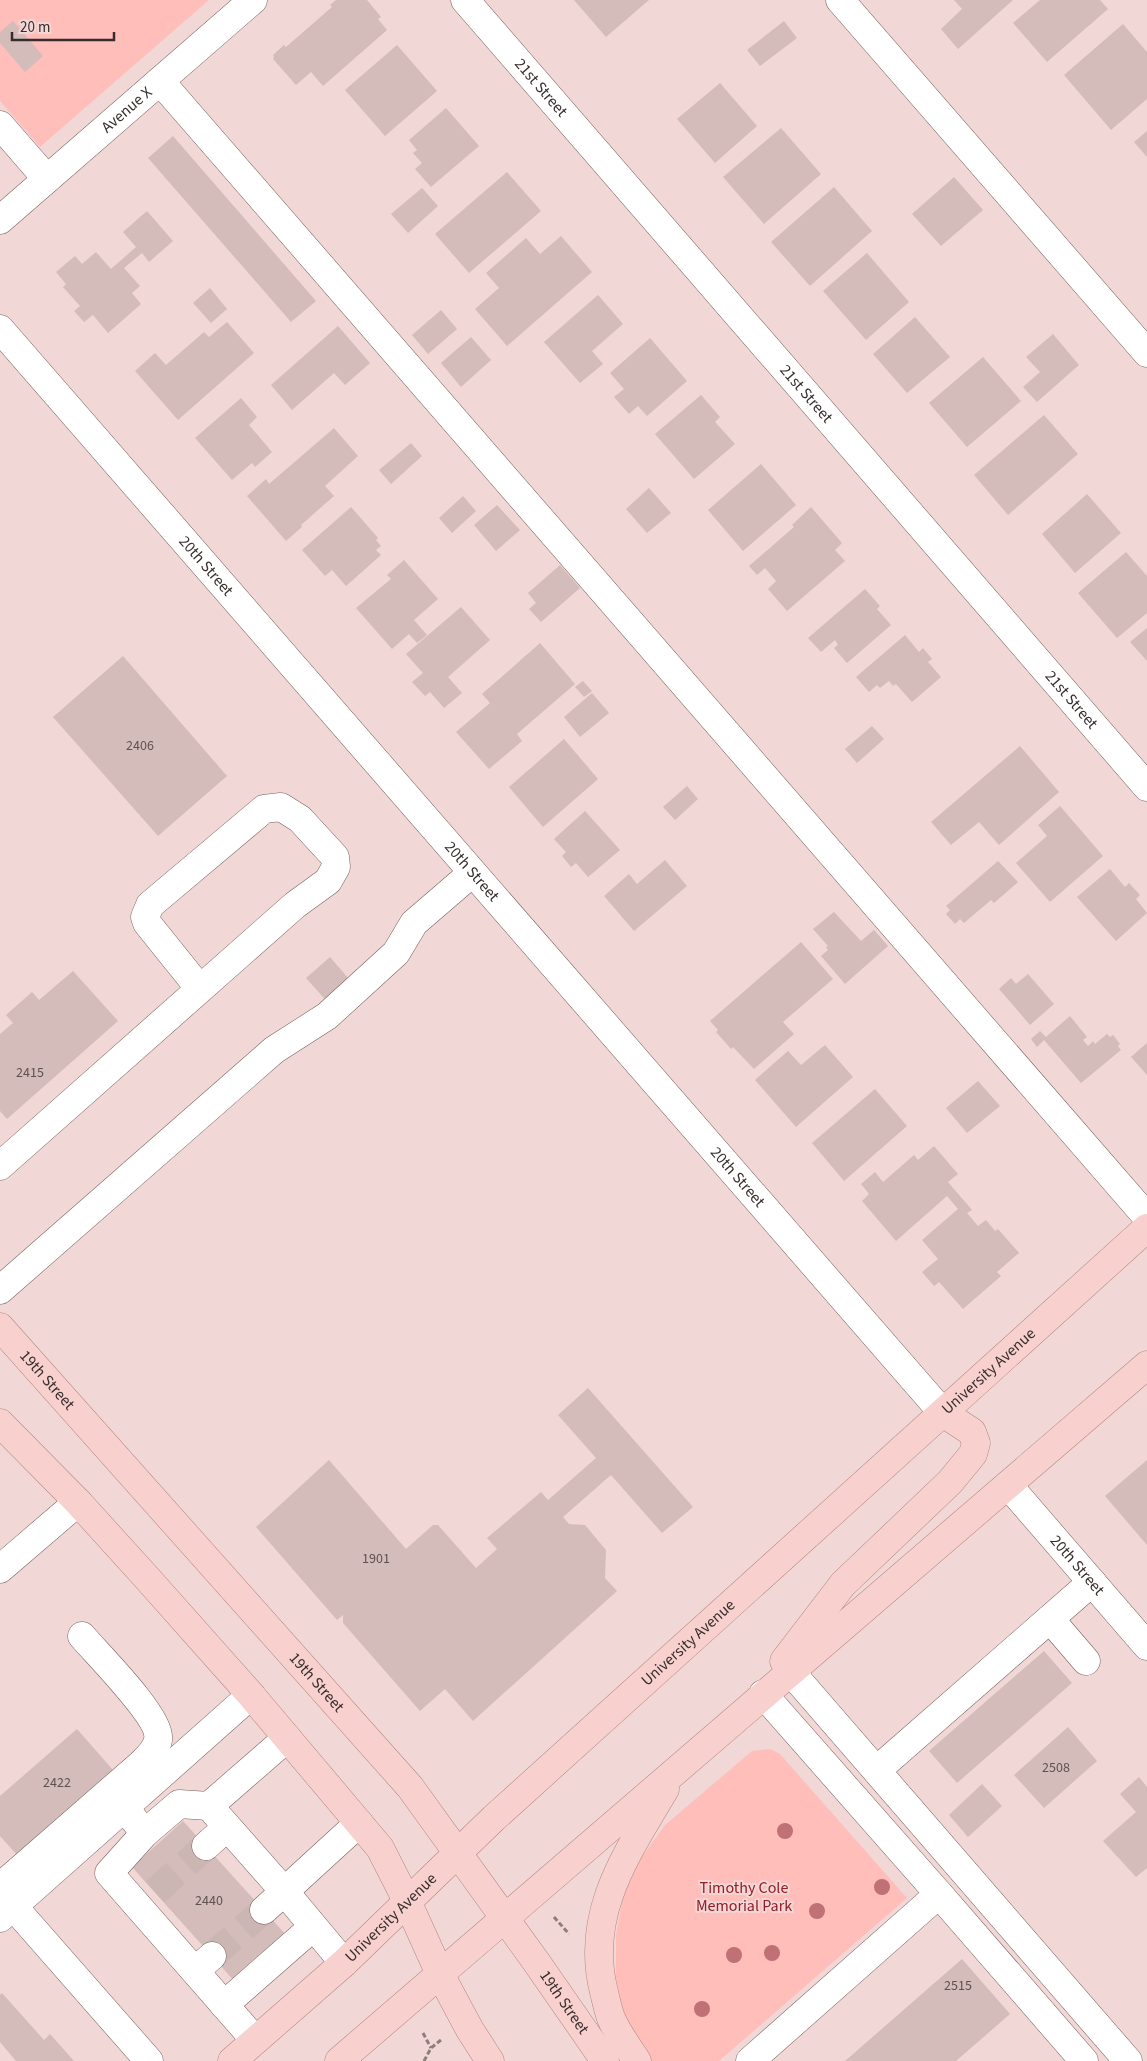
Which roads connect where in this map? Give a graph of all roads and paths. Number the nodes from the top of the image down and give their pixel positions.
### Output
1 (254, 0) edge
2 (465, 0) edge
3 (840, 0) edge
4 (160, 82) junction
5 (0, 125) edge
6 (46, 179) junction
7 (0, 220) edge
8 (0, 329) edge
9 (1147, 353) edge
10 (1147, 787) edge
11 (472, 873) junction
12 (200, 989) junction
13 (0, 1166) edge
14 (1147, 1217) edge
15 (1147, 1228) edge
16 (0, 1290) edge
17 (0, 1328) edge
18 (1147, 1365) edge
19 (942, 1413) junction
20 (0, 1423) edge
21 (1008, 1485) junction
22 (78, 1502) junction
23 (0, 1569) edge
24 (1092, 1582) junction
25 (1050, 1620) junction
26 (82, 1636) dead end
27 (1147, 1646) edge
28 (1086, 1661) dead end
29 (790, 1671) junction
30 (251, 1695) junction
31 (757, 1699) junction
32 (287, 1738) junction
33 (677, 1769) junction
34 (877, 1770) junction
35 (117, 1799) junction
36 (209, 1806) junction
37 (359, 1823) junction
38 (228, 1827) junction
39 (145, 1833) junction
40 (206, 1846) tunnel mouth
41 (458, 1852) junction
42 (284, 1891) junction
43 (939, 1894) junction
44 (407, 1900) junction
45 (4, 1904) edge
46 (264, 1910) tunnel mouth
47 (554, 1917) dead end
48 (505, 1919) junction
49 (314, 1927) junction
50 (565, 1940) dead end
51 (344, 1964) junction
52 (440, 1974) junction
53 (224, 2005) junction
54 (422, 2032) dead end
55 (255, 2040) junction
56 (149, 2061) edge
57 (232, 2061) edge
58 (339, 2061) edge
59 (424, 2061) edge
60 (490, 2061) edge
61 (605, 2061) edge
62 (636, 2061) edge
63 (750, 2061) edge
64 (1084, 2061) edge
65 (1128, 2061) edge

1 - 4 street, Avenue X
2 - 10 street, 21st Street
3 - 9 street
4 - 6 street, Avenue X
4 - 14 street
5 - 6 street
6 - 7 street, Avenue X
8 - 11 street, 20th Street
11 - 16 street
11 - 19 street, 20th Street
12 - 12 street
12 - 13 street
15 - 19 main road, University Avenue
17 - 41 main road, 19th Street
18 - 21 main road
19 - 31 main road
19 - 41 main road, University Avenue
20 - 22 main road
21 - 24 street, 20th Street
21 - 29 main road
22 - 23 street
22 - 30 main road
24 - 25 street
24 - 27 street, 20th Street
25 - 28 street
25 - 34 street
26 - 35 street
29 - 31 main road
29 - 34 street
30 - 32 main road
30 - 35 street
31 - 33 main road
31 - 43 street
32 - 36 street
32 - 37 main road
33 - 48 main road
33 - 62 main road
34 - 65 street
35 - 39 street
35 - 45 street
36 - 38 street
36 - 39 street
37 - 42 street
37 - 44 main road
38 - 40 street
38 - 42 street
39 - 53 street
41 - 44 main road, University Avenue
41 - 48 main road, 19th Street
42 - 46 street
42 - 49 street
43 - 63 street
43 - 64 street
44 - 51 main road, University Avenue
44 - 52 main road
45 - 56 street
47 - 50 path
48 - 52 main road
48 - 61 main road, 19th Street
49 - 51 street
49 - 53 street
51 - 55 main road, University Avenue
52 - 58 main road
52 - 60 main road
53 - 55 street
54 - 59 path
55 - 57 main road, University Avenue

